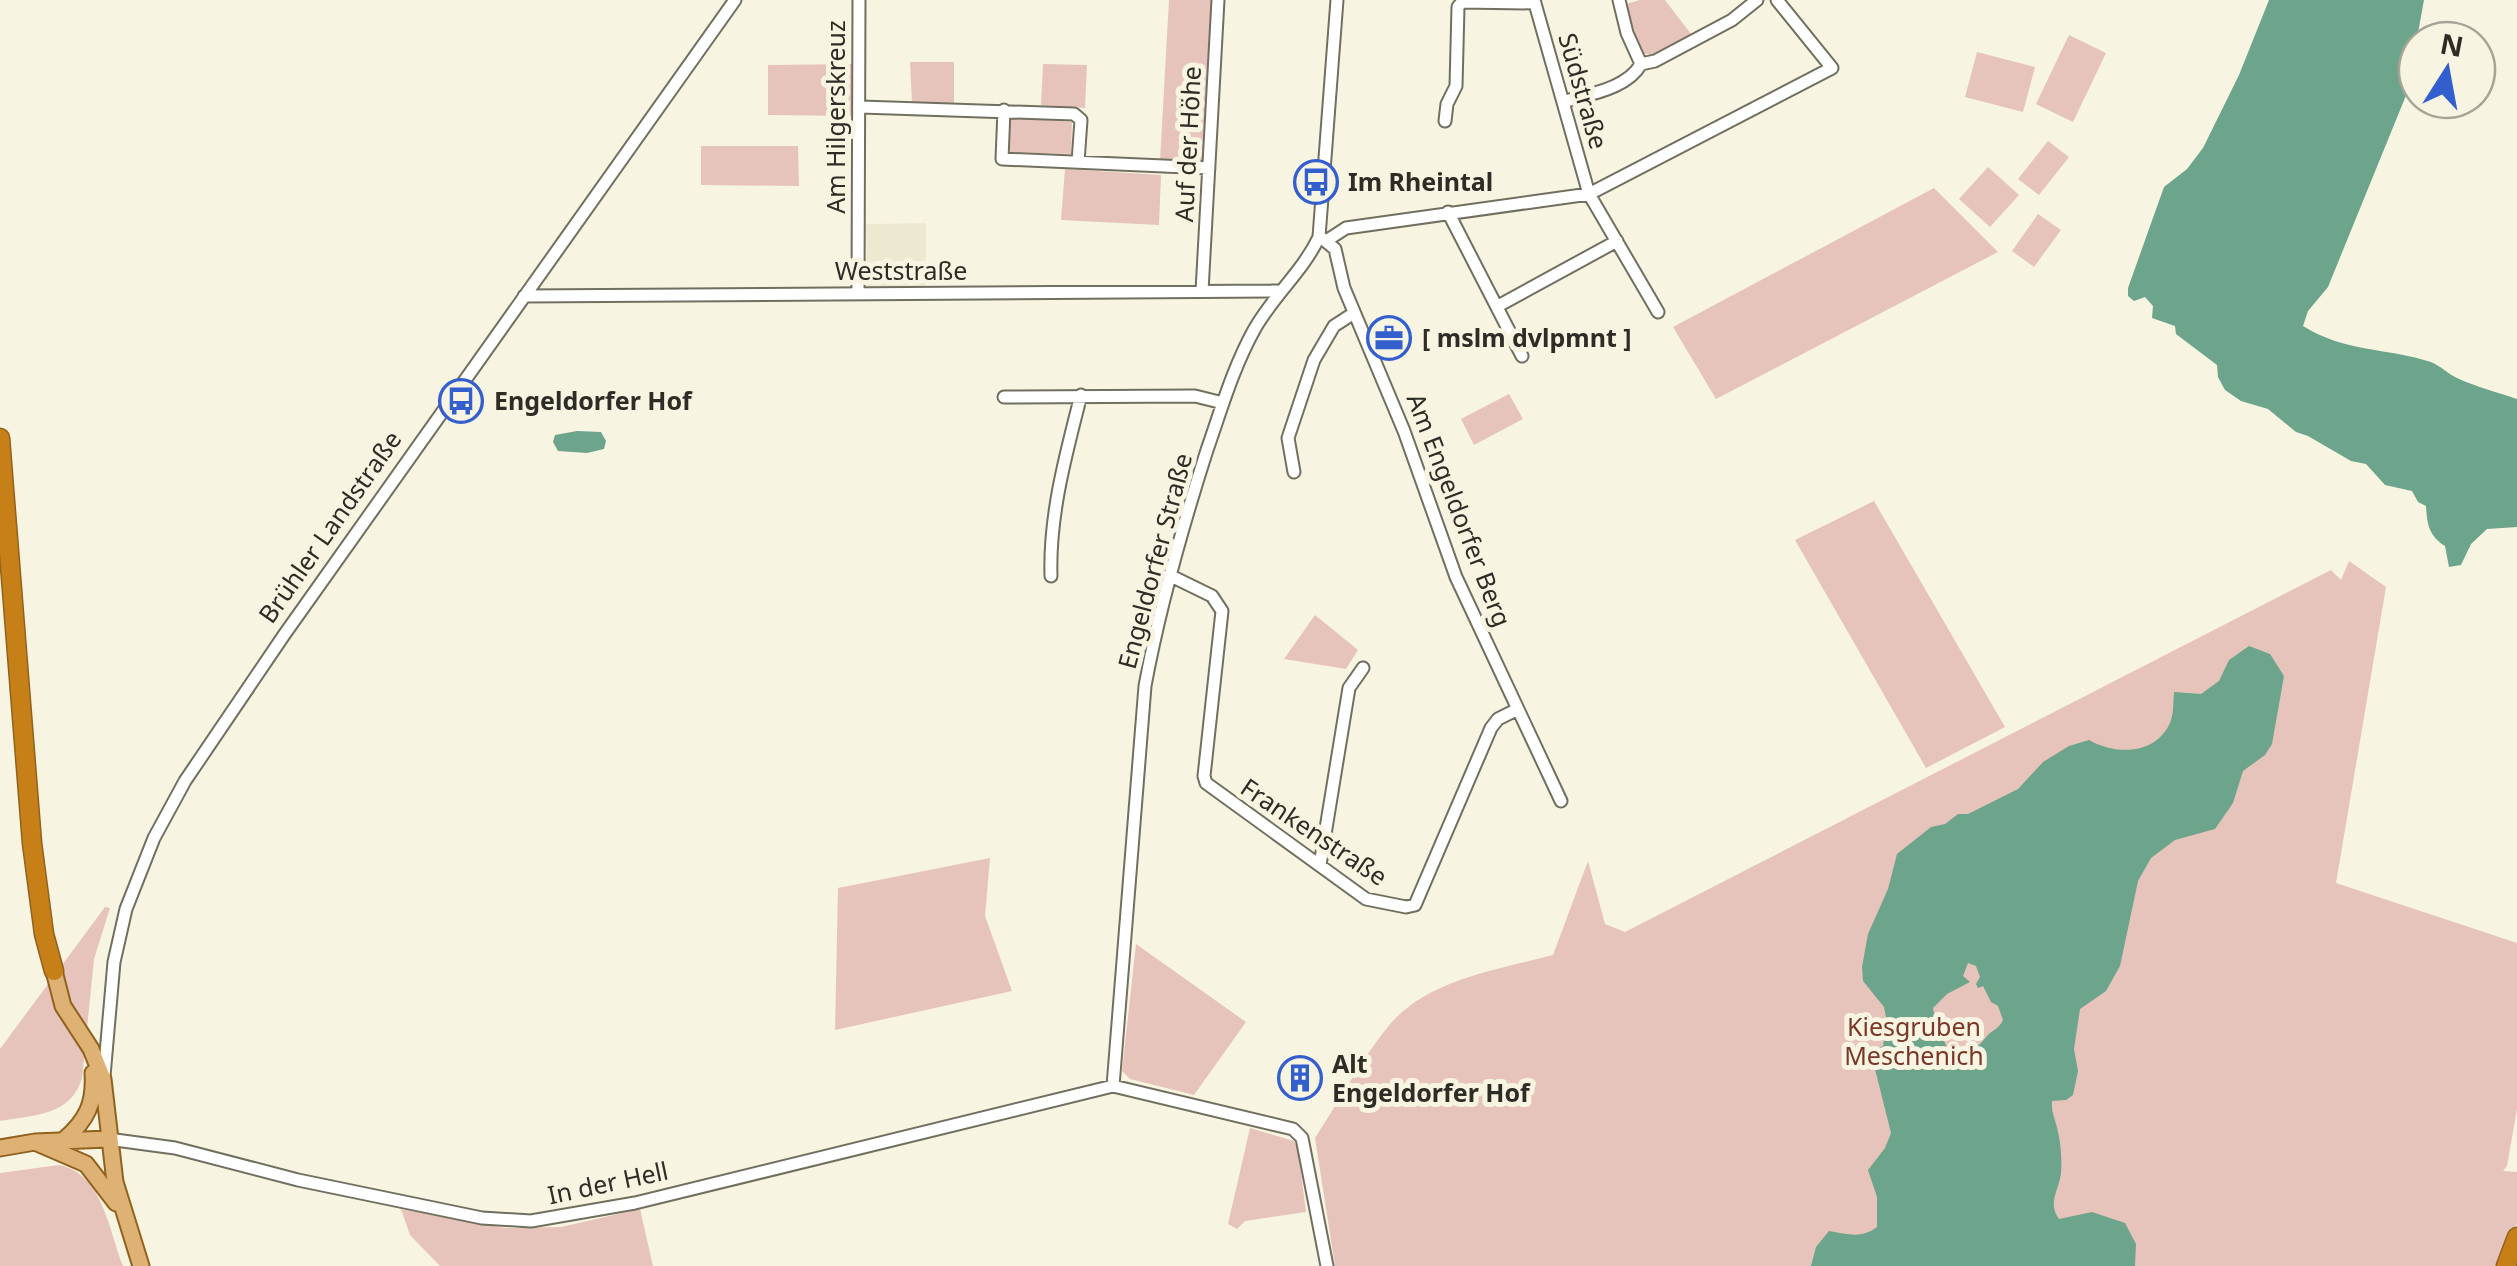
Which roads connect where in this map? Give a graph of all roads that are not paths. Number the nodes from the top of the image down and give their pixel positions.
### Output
1 (735, 0) edge
2 (859, 0) edge
3 (1218, 0) edge
4 (1337, 0) edge
5 (1619, 0) edge
6 (1757, 0) edge
7 (1777, 0) edge
8 (1534, 2) edge
9 (1641, 64) junction
10 (1563, 102) junction
11 (861, 107) junction
12 (1004, 110) junction
13 (1445, 121) dead end
14 (1078, 162) junction
15 (1209, 168) junction
16 (1589, 194) junction
17 (1448, 212) junction
18 (1323, 239) junction
19 (1617, 241) junction
20 (1202, 291) junction
21 (1278, 291) junction
22 (858, 294) junction
23 (524, 296) junction
24 (1498, 306) junction
25 (1658, 312) dead end
26 (1354, 313) junction
27 (1522, 356) dead end
28 (1081, 395) junction
29 (1004, 396) dead end
30 (1223, 403) junction
31 (0, 438) edge
32 (1294, 472) dead end
33 (1169, 575) junction
34 (1051, 576) dead end
35 (1363, 668) dead end
36 (1518, 709) junction
37 (1562, 801) dead end
38 (1320, 865) junction
39 (54, 971) joint
40 (91, 1049) junction
41 (104, 1079) junction
42 (1113, 1086) junction
43 (108, 1139) junction
44 (64, 1140) junction
45 (35, 1142) junction
46 (0, 1148) edge
47 (124, 1215) junction
48 (2517, 1237) edge
49 (141, 1266) edge
50 (1327, 1266) edge
51 (2506, 1266) edge

1 - 23 street, Brühler Landstraße
2 - 11 street, Am Hilgerskreuz
3 - 15 street, Auf der Höhe
4 - 18 street
5 - 9 street
6 - 9 street
7 - 16 street
8 - 10 street, Südstraße
8 - 13 street
9 - 10 street
10 - 16 street, Südstraße
11 - 12 street
11 - 22 street, Am Hilgerskreuz
12 - 14 street
12 - 14 street
14 - 15 street
15 - 20 street, Auf der Höhe
16 - 17 street
16 - 19 street, Südstraße
17 - 18 street
17 - 24 street
18 - 21 street, Engeldorfer Straße
18 - 26 street, Am Engeldorfer Berg
19 - 24 street
19 - 25 street, Südstraße
20 - 21 street, Weststraße
20 - 22 street, Weststraße
21 - 30 street, Engeldorfer Straße
22 - 23 street, Weststraße
23 - 41 street, Brühler Landstraße
24 - 27 street
26 - 32 street
26 - 36 street, Am Engeldorfer Berg
28 - 29 street
28 - 30 street
28 - 34 street
30 - 33 street, Engeldorfer Straße
31 - 39 highway
33 - 38 street, Frankenstraße
33 - 42 street, Engeldorfer Straße
35 - 38 street
36 - 37 street, Am Engeldorfer Berg
36 - 38 street, Frankenstraße
39 - 40 main road
40 - 41 main road
40 - 44 main road
41 - 43 main road, Brühler Landstraße
42 - 43 street, In der Hell
42 - 50 street
43 - 44 main road
43 - 47 main road, Brühler Landstraße
44 - 45 main road
45 - 46 main road
45 - 47 main road
47 - 49 main road
48 - 51 highway

